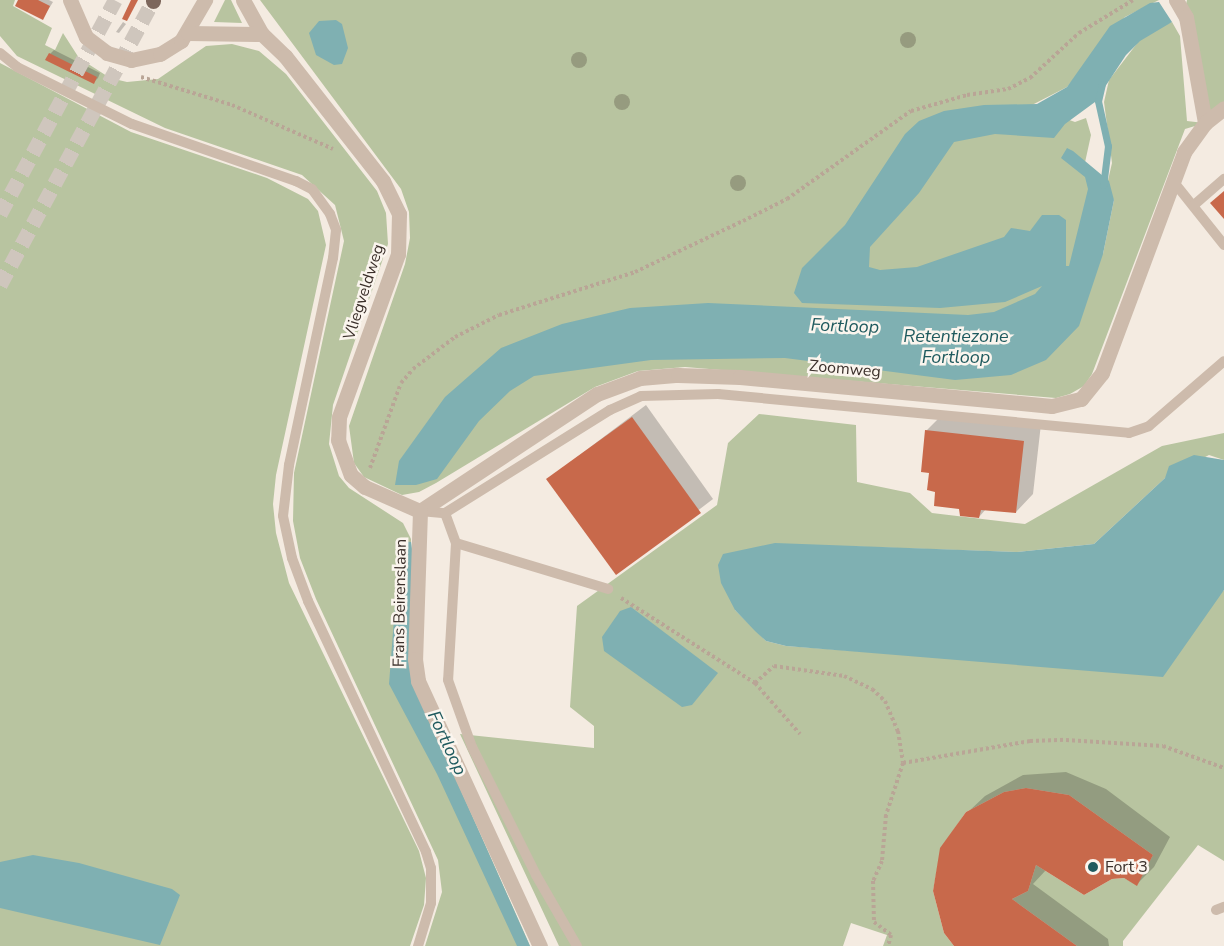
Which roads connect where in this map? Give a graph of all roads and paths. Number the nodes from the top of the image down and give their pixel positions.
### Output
1 (70, 0) edge
2 (206, 0) edge
3 (243, 0) edge
4 (1133, 0) edge
5 (1176, 0) edge
6 (188, 33) junction
7 (262, 34) junction
8 (0, 53) edge
9 (138, 76) dead end
10 (1224, 108) edge
11 (1205, 123) junction
12 (341, 153) dead end
13 (1224, 179) edge
14 (1173, 181) junction
15 (1194, 205) junction
16 (1224, 245) edge
17 (1224, 361) edge
18 (365, 487) junction
19 (420, 511) junction
20 (445, 513) junction
21 (456, 543) junction
22 (608, 589) joint
23 (755, 683) junction
24 (800, 734) dead end
25 (903, 763) junction
26 (1224, 768) edge
27 (418, 946) edge
28 (540, 946) edge
29 (577, 946) edge
30 (888, 946) edge

1 - 6 street
2 - 6 street
3 - 7 street, Vliegveldweg
4 - 18 path
5 - 11 street
6 - 7 street
7 - 18 street, Vliegveldweg
8 - 27 lane
9 - 12 path
10 - 11 street, Zoomweg
11 - 14 street, Zoomweg
13 - 15 lane
14 - 15 lane
14 - 19 street, Zoomweg
15 - 16 lane
17 - 20 lane
18 - 19 street
19 - 20 lane
19 - 28 street, Frans Beirenslaan
20 - 21 lane
21 - 22 lane
21 - 29 lane
22 - 23 path
23 - 24 path
23 - 25 path
25 - 26 path
25 - 30 path

